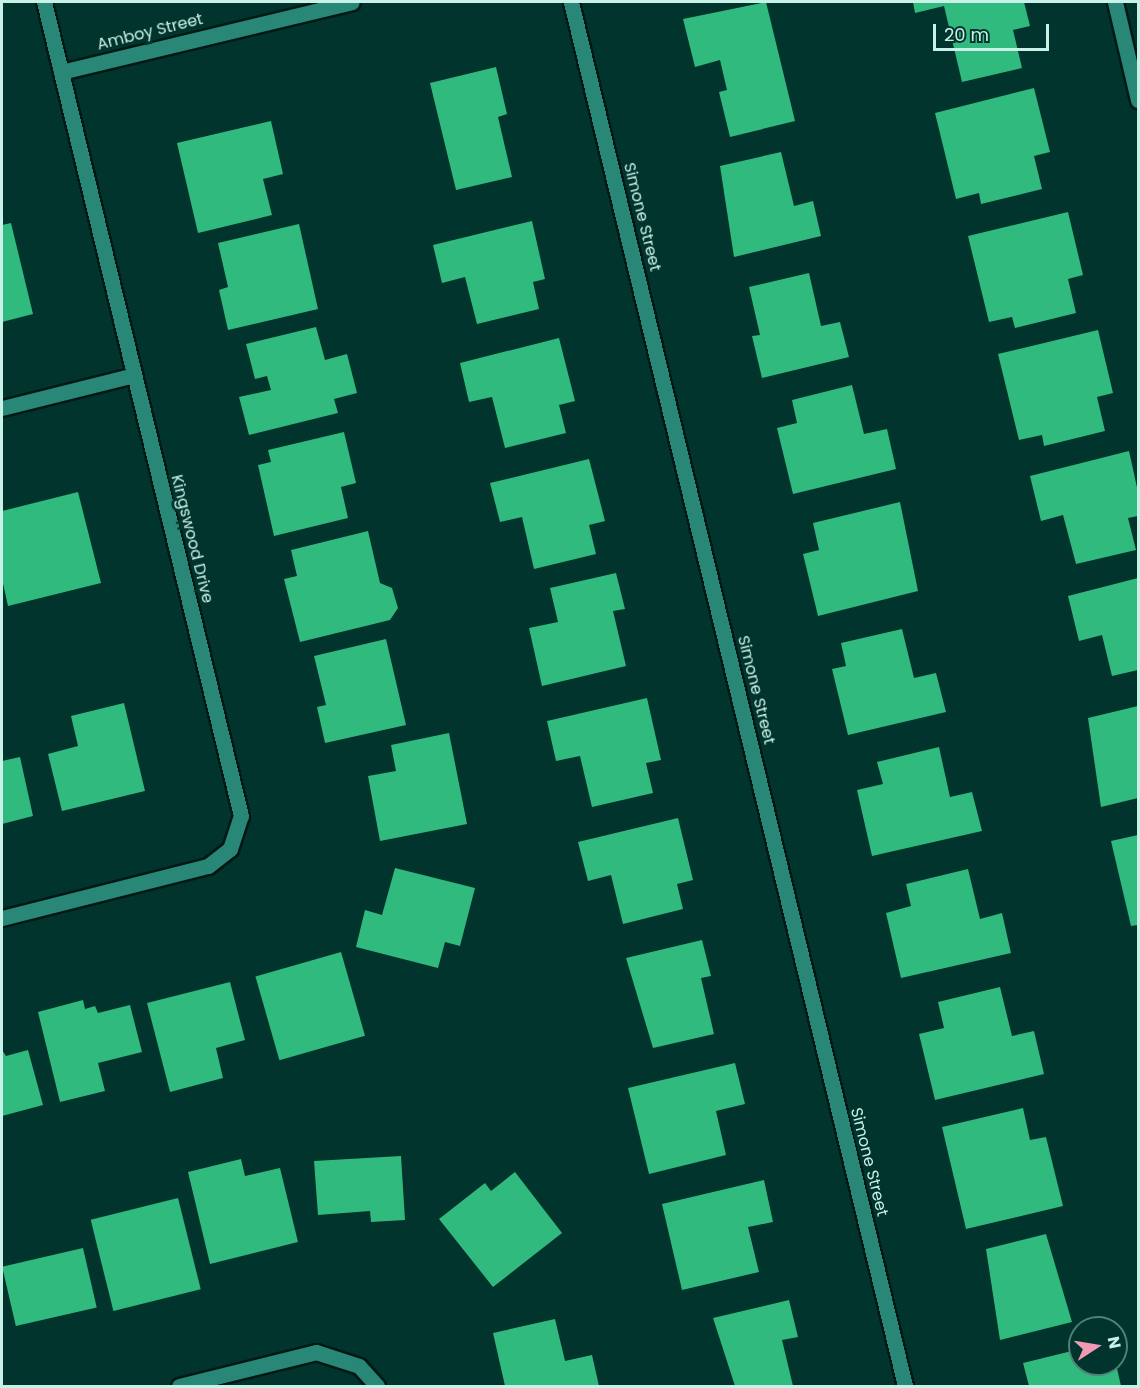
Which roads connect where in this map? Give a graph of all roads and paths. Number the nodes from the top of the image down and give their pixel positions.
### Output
1 (44, 2) edge
2 (352, 2) edge
3 (571, 2) edge
4 (1114, 2) edge
5 (61, 72) junction
6 (1138, 100) edge
7 (134, 375) junction
8 (2, 408) edge
9 (2, 918) edge
10 (179, 1386) edge
11 (377, 1386) edge
12 (905, 1386) edge

1 - 5 street, Kingswood Drive
2 - 5 street, Amboy Street
3 - 12 street, Simone Street
4 - 6 street
5 - 7 street, Kingswood Drive
7 - 8 street
7 - 9 street, Kingswood Drive
10 - 11 street

